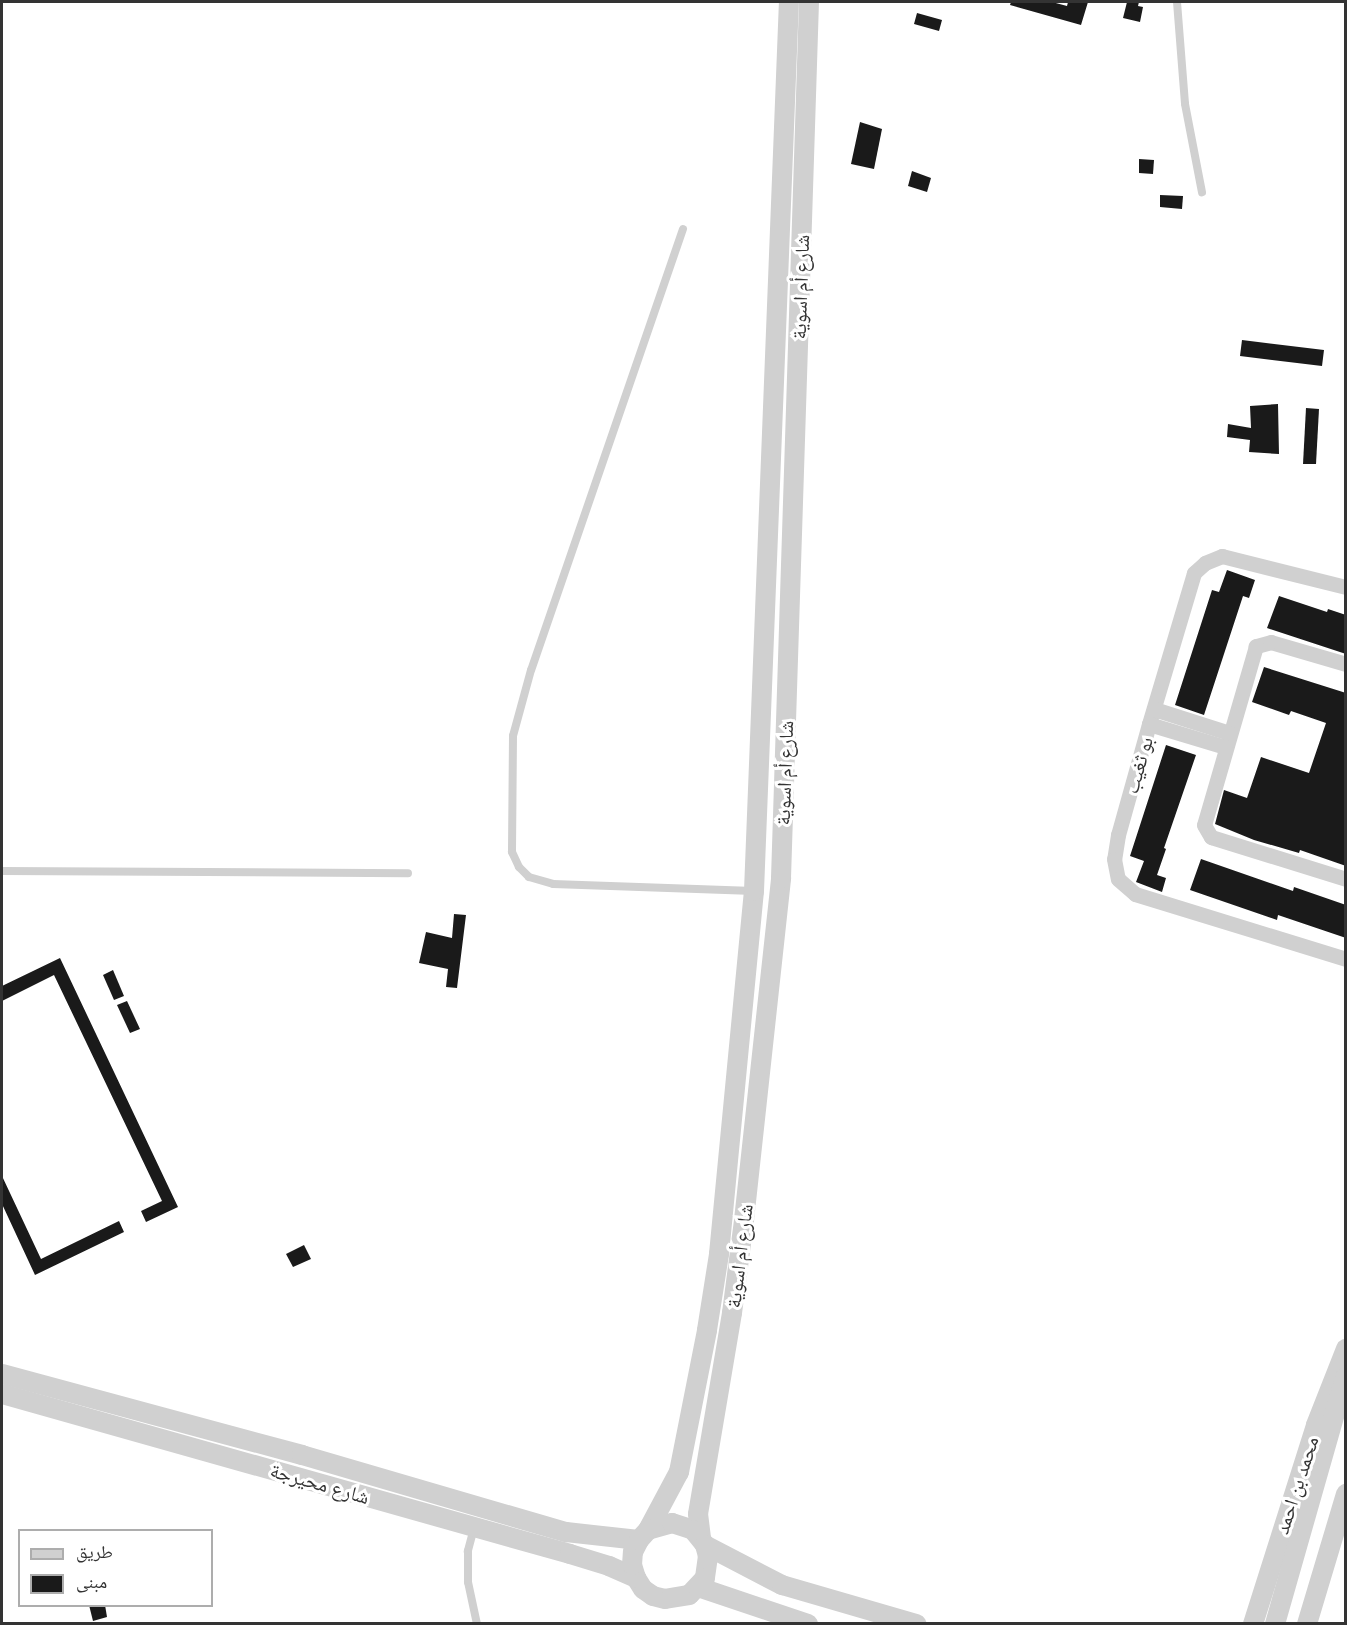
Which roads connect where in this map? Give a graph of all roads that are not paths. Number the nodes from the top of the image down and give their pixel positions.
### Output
1 (789, 2) edge
2 (809, 2) edge
3 (1177, 2) edge
4 (1202, 192) dead end
5 (683, 229) dead end
6 (1346, 587) edge
7 (1346, 664) edge
8 (1151, 716) junction
9 (1227, 740) junction
10 (2, 871) edge
11 (408, 873) dead end
12 (1346, 879) edge
13 (754, 891) junction
14 (1346, 959) edge
15 (1346, 1349) edge
16 (2, 1374) edge
17 (1346, 1376) edge
18 (2, 1394) edge
19 (1346, 1494) edge
20 (474, 1527) junction
21 (644, 1535) junction
22 (703, 1542) junction
23 (636, 1578) junction
24 (698, 1587) junction
25 (1258, 1604) junction
26 (477, 1623) edge
27 (808, 1623) edge
28 (916, 1623) edge
29 (1246, 1623) edge
30 (1253, 1623) edge
31 (1275, 1623) edge
32 (1307, 1623) edge

1 - 13 street, شارع أم اسوية
2 - 22 street, شارع أم اسوية
3 - 4 lane
5 - 13 lane
6 - 8 street, بو ثغيب
7 - 9 street
8 - 9 street
8 - 14 street, بو ثغيب
9 - 12 street
10 - 11 lane
13 - 21 street, شارع أم اسوية
15 - 25 street, محمد بن احمد
16 - 21 street, شارع محيرجة
17 - 31 street
18 - 20 street, شارع محيرجة
19 - 32 street
20 - 23 street, شارع محيرجة
20 - 26 lane
21 - 22 street
21 - 23 street
22 - 24 street
22 - 28 street
23 - 24 street
24 - 27 street
25 - 29 street
25 - 30 street, محمد بن احمد

